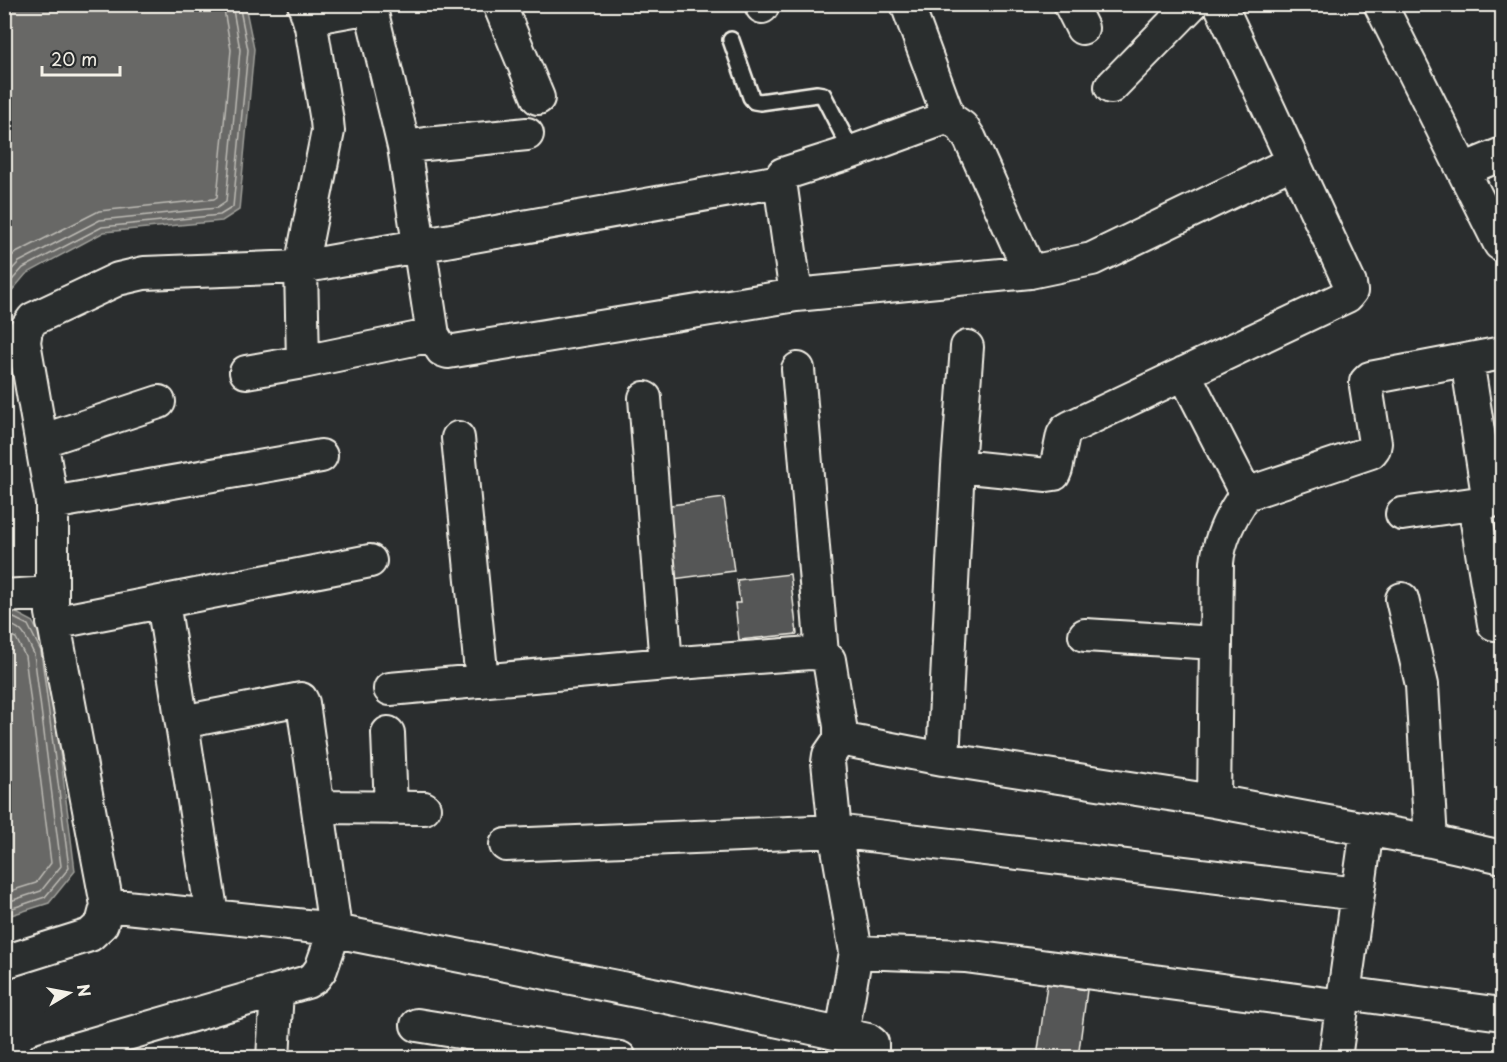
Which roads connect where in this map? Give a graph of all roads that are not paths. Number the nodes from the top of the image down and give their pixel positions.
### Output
1 (499, 4) edge
2 (907, 4) edge
3 (1192, 4) edge
4 (1220, 4) edge
5 (1380, 4) edge
6 (306, 11) edge
7 (731, 40) dead end
8 (1111, 87) dead end
9 (538, 98) dead end
10 (946, 116) junction
11 (527, 134) dead end
12 (404, 147) junction
13 (852, 152) junction
14 (1503, 154) edge
15 (1293, 162) junction
16 (1462, 170) junction
17 (780, 181) junction
18 (1500, 243) dead end
19 (420, 247) junction
20 (301, 267) junction
21 (1030, 272) junction
22 (796, 295) junction
23 (433, 335) junction
24 (967, 347) dead end
25 (1503, 353) edge
26 (1467, 360) junction
27 (303, 362) junction
28 (798, 369) dead end
29 (246, 372) dead end
30 (1184, 373) junction
31 (645, 398) dead end
32 (159, 402) dead end
33 (458, 438) dead end
34 (41, 441) junction
35 (321, 456) dead end
36 (958, 465) junction
37 (1246, 494) junction
38 (1488, 502) edge
39 (52, 503) junction
40 (1402, 514) dead end
41 (370, 561) dead end
42 (4, 596) edge
43 (1402, 599) dead end
44 (163, 602) junction
45 (52, 608) junction
46 (1494, 624) dead end
47 (1085, 635) dead end
48 (1216, 643) junction
49 (822, 654) junction
50 (666, 664) junction
51 (482, 681) junction
52 (390, 689) dead end
53 (182, 722) junction
54 (388, 733) dead end
55 (840, 739) junction
56 (943, 759) junction
57 (1214, 801) junction
58 (318, 807) junction
59 (391, 808) junction
60 (424, 808) dead end
61 (1367, 830) junction
62 (835, 831) junction
63 (1431, 841) junction
64 (506, 845) dead end
65 (1503, 857) edge
66 (1358, 894) junction
67 (107, 905) junction
68 (212, 916) junction
69 (335, 929) junction
70 (856, 952) junction
71 (4, 962) edge
72 (277, 991) junction
73 (1343, 1000) junction
74 (1503, 1014) edge
75 (417, 1024) dead end
76 (842, 1034) junction
77 (108, 1049) edge
78 (44, 1058) edge
79 (273, 1058) edge
80 (620, 1058) edge
81 (872, 1058) edge
82 (1335, 1058) edge

1 - 9 street
2 - 10 street
3 - 8 street
4 - 15 street
5 - 16 street
6 - 12 street
6 - 20 street
7 - 13 lane
10 - 13 street
10 - 21 street
11 - 12 street
12 - 19 street
13 - 17 street
14 - 16 street
15 - 21 street
15 - 30 street
16 - 18 street
17 - 19 street
17 - 22 street
19 - 20 street
19 - 23 street
20 - 27 street
20 - 34 street
21 - 22 street
22 - 23 street
23 - 27 street
24 - 36 street
25 - 26 street
26 - 37 street
26 - 38 street
27 - 29 street
28 - 49 street
30 - 36 street
30 - 37 street
31 - 50 street
32 - 34 street
33 - 51 street
34 - 39 street
35 - 39 street
36 - 56 street
37 - 48 street
38 - 40 street
38 - 46 street
39 - 45 street
41 - 44 street
42 - 45 street
43 - 63 street
44 - 45 street
44 - 53 street
45 - 67 street
47 - 48 street
48 - 57 street
49 - 50 street
49 - 55 street
50 - 51 street
51 - 52 street
53 - 58 street
53 - 68 street
54 - 59 street
55 - 56 street
55 - 62 street
56 - 57 street
57 - 61 street
58 - 59 street
58 - 69 street
59 - 60 street
61 - 63 street
61 - 66 street
62 - 64 street
62 - 66 street
62 - 70 street
63 - 65 street
66 - 73 street
67 - 68 street
67 - 71 street
68 - 69 street
69 - 72 street
69 - 76 street
70 - 73 street
70 - 76 street
72 - 77 street
72 - 79 street
73 - 74 street
73 - 82 street
75 - 80 street
76 - 81 street
77 - 78 street

